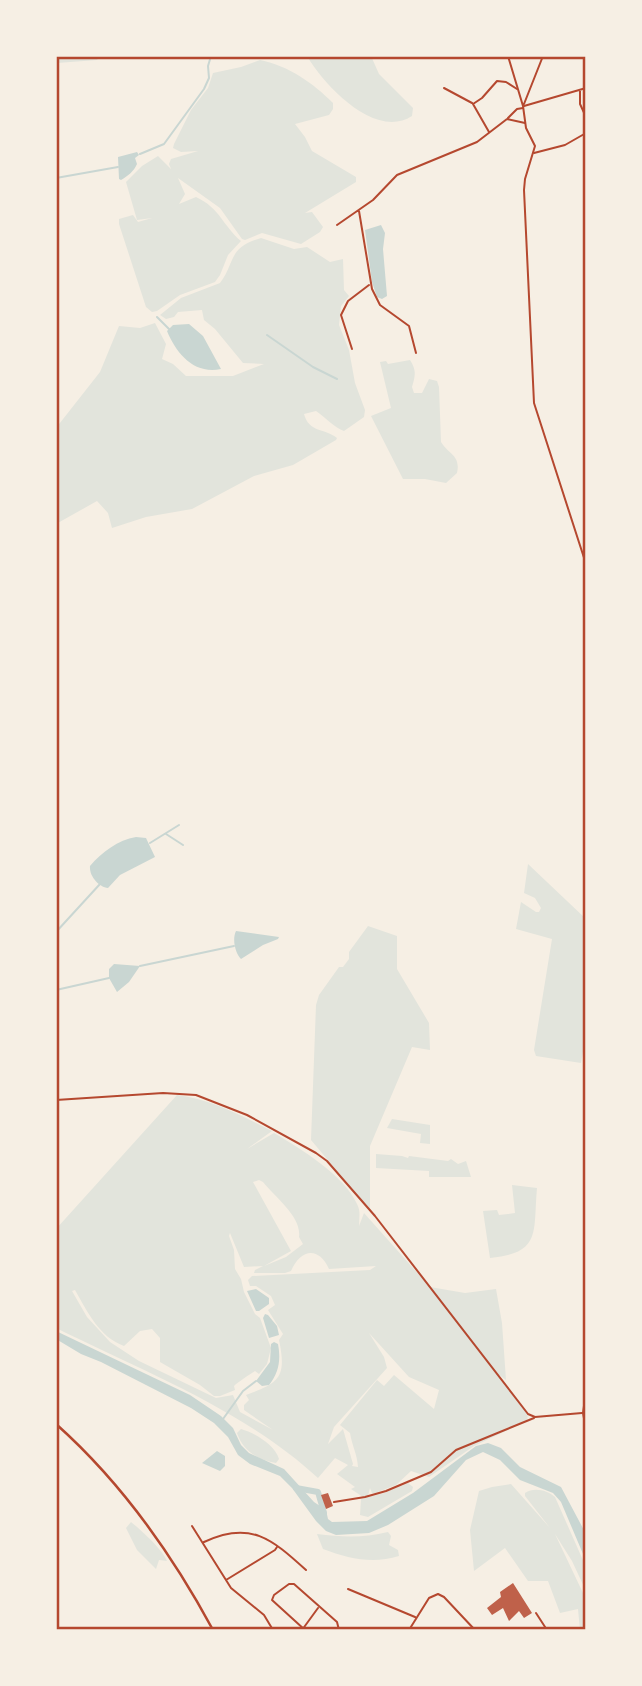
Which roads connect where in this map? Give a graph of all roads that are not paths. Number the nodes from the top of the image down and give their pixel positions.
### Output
1 (508, 56) edge
2 (543, 56) edge
3 (443, 88) dead end
4 (586, 88) edge
5 (517, 89) junction
6 (580, 90) junction
7 (473, 104) junction
8 (523, 107) junction
9 (586, 117) edge
10 (507, 119) junction
11 (525, 123) junction
12 (489, 132) junction
13 (586, 133) edge
14 (534, 153) junction
15 (359, 210) junction
16 (337, 226) dead end
17 (370, 284) junction
18 (352, 349) dead end
19 (416, 353) dead end
20 (586, 564) edge
21 (56, 1100) edge
22 (586, 1392) edge
23 (583, 1413) junction
24 (535, 1417) junction
25 (56, 1424) edge
26 (586, 1429) edge
27 (334, 1502) dead end
28 (192, 1526) dead end
29 (196, 1531) junction
30 (190, 1535) dead end
31 (203, 1543) junction
32 (278, 1546) junction
33 (306, 1570) dead end
34 (225, 1580) junction
35 (348, 1589) dead end
36 (319, 1607) junction
37 (536, 1613) dead end
38 (416, 1618) junction
39 (469, 1625) junction
40 (213, 1630) edge
41 (273, 1630) edge
42 (304, 1630) edge
43 (339, 1630) edge
44 (409, 1630) edge
45 (469, 1630) edge
46 (475, 1630) edge
47 (547, 1630) edge

1 - 5 street
2 - 8 street
3 - 7 street
4 - 6 street
5 - 7 street
5 - 8 street
6 - 8 street
6 - 9 street
7 - 12 street
8 - 10 street
8 - 11 street
10 - 11 street
10 - 12 street
11 - 14 street
12 - 15 street
13 - 14 street
14 - 20 street
15 - 16 street
15 - 17 street
17 - 18 street
17 - 19 street
21 - 24 street
22 - 23 street
23 - 24 street
23 - 26 street
24 - 27 street
25 - 40 main road
28 - 29 street
29 - 30 street
29 - 31 street
31 - 32 street
31 - 34 street
32 - 33 street
32 - 34 street
34 - 41 street
35 - 38 street
36 - 42 street
36 - 42 street
36 - 43 street
37 - 47 street
38 - 39 street
38 - 44 street
39 - 45 street
39 - 46 street

